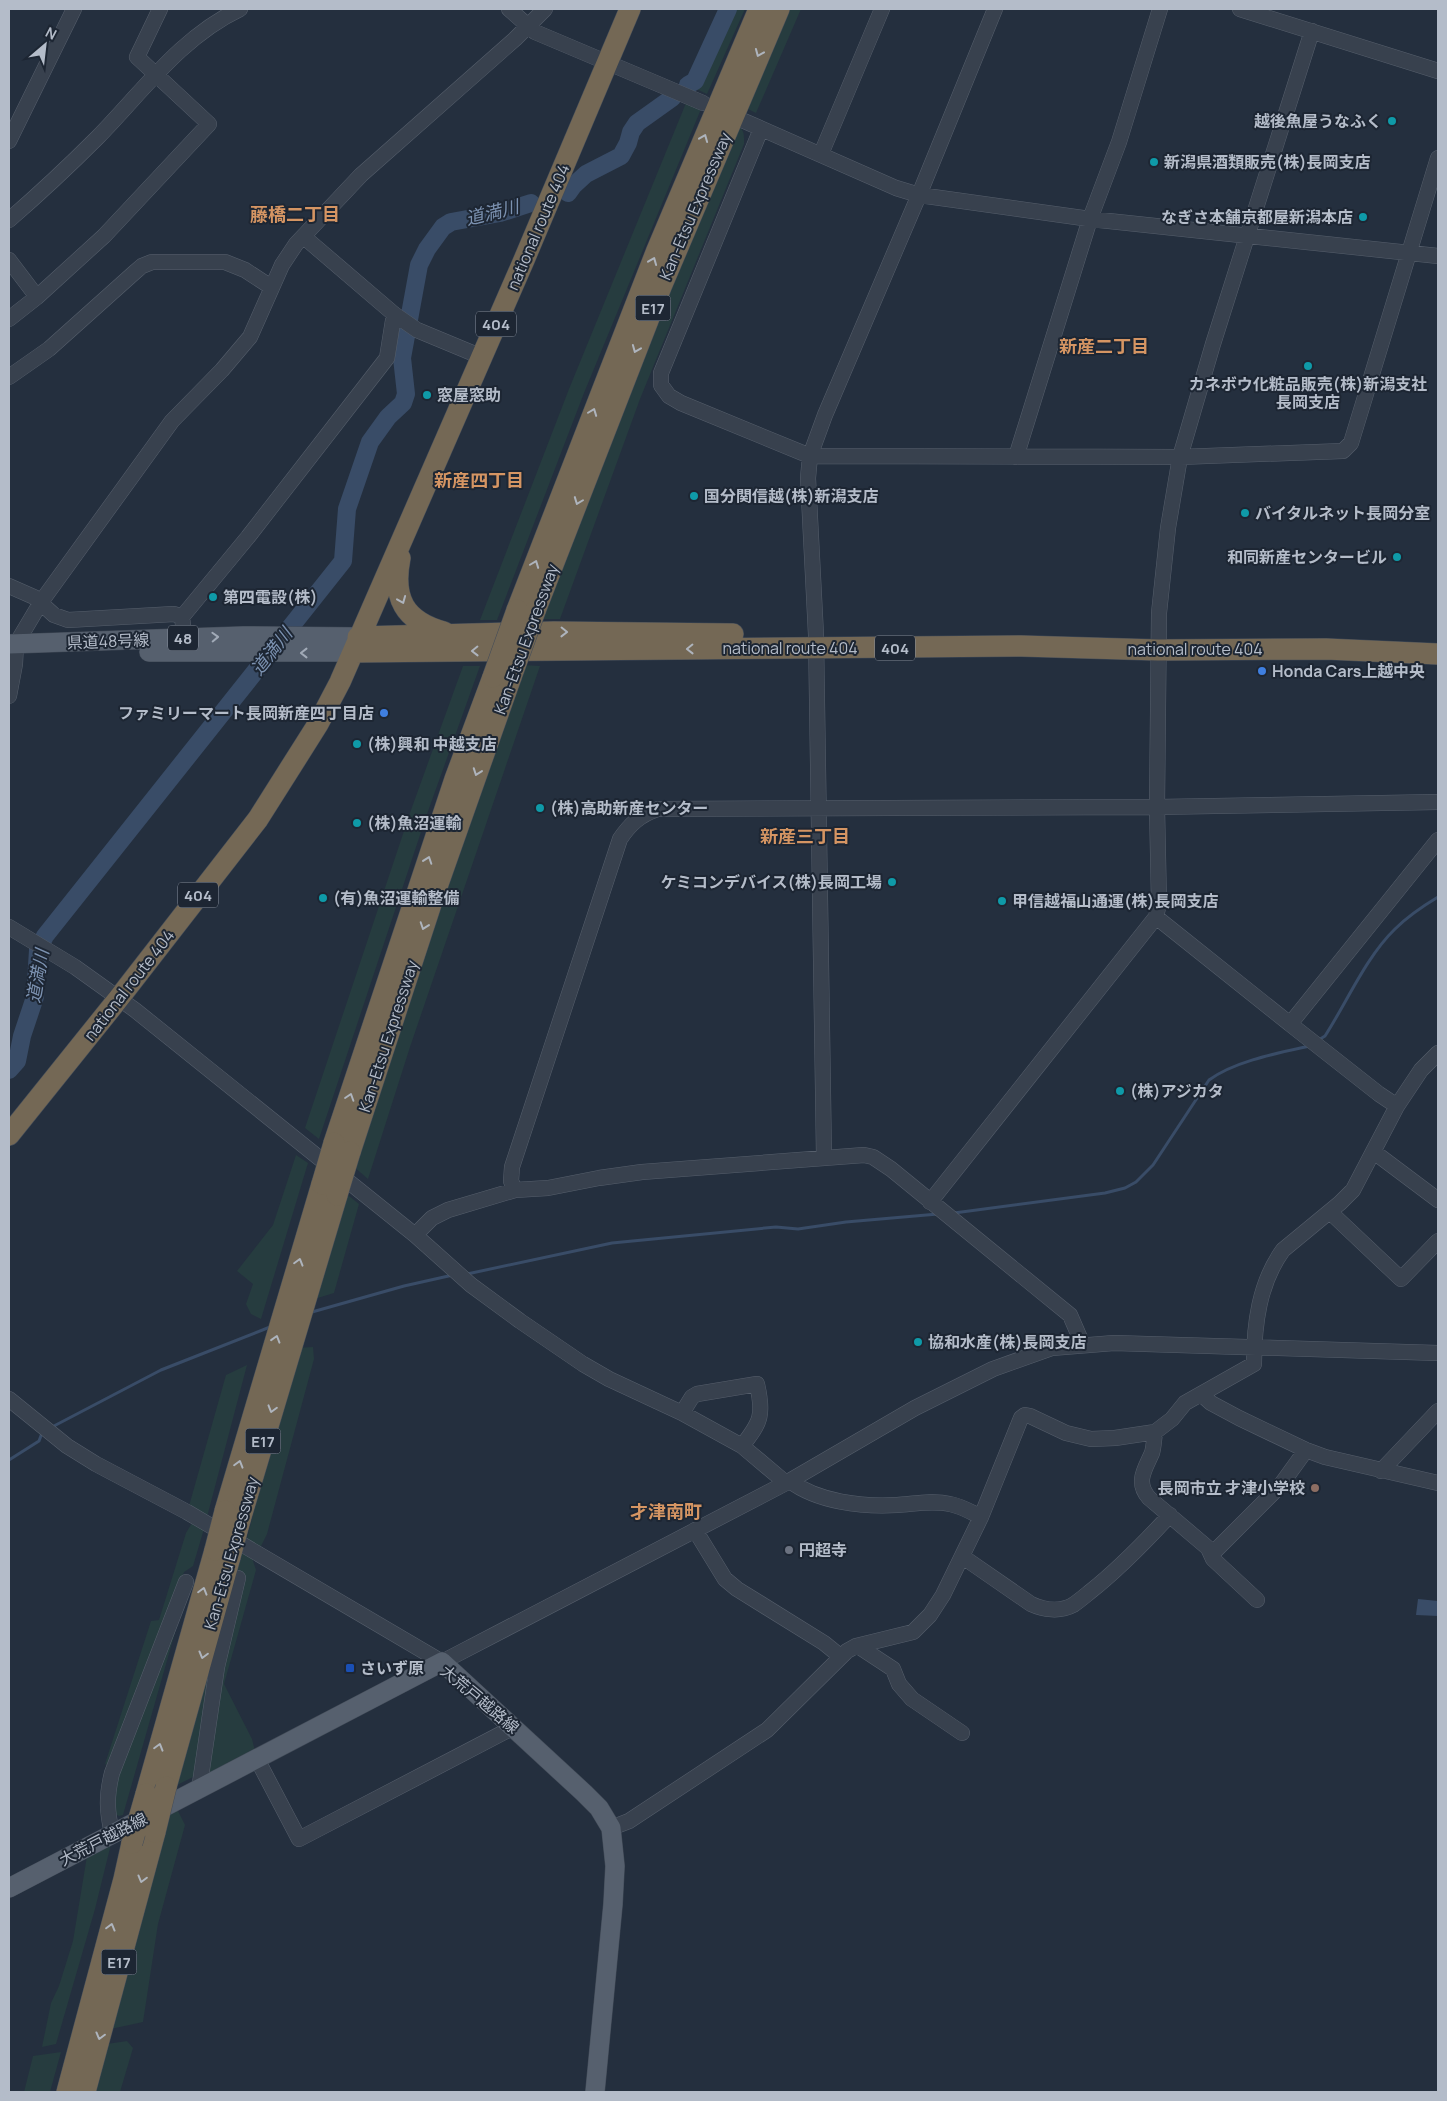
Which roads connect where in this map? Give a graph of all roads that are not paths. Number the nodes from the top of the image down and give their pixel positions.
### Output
1 (74, 9) edge
2 (160, 9) edge
3 (240, 9) edge
4 (509, 9) edge
5 (545, 9) edge
6 (630, 9) edge
7 (759, 9) edge
8 (778, 9) edge
9 (882, 9) edge
10 (1160, 9) edge
11 (1240, 9) edge
12 (990, 10) edge
13 (528, 26) junction
14 (1312, 31) junction
15 (608, 61) junction
16 (1438, 71) edge
17 (156, 74) junction
18 (703, 102) dead end
19 (744, 121) dead end
20 (761, 129) junction
21 (9, 141) edge
22 (821, 154) junction
23 (1438, 158) edge
24 (919, 195) junction
25 (1090, 219) junction
26 (9, 220) edge
27 (304, 237) junction
28 (1246, 237) junction
29 (1410, 252) junction
30 (1438, 256) edge
31 (9, 260) edge
32 (271, 287) junction
33 (37, 297) junction
34 (394, 314) junction
35 (9, 319) edge
36 (482, 357) junction
37 (9, 377) edge
38 (810, 456) junction
39 (1016, 457) junction
40 (1180, 457) junction
41 (404, 536) junction
42 (9, 586) edge
43 (41, 602) junction
44 (526, 610) junction
45 (182, 617) junction
46 (455, 636) junction
47 (184, 638) junction
48 (815, 642) junction
49 (1158, 643) junction
50 (1438, 643) edge
51 (355, 645) junction
52 (12, 648) edge
53 (1438, 654) edge
54 (9, 696) edge
55 (1438, 802) edge
56 (1157, 807) junction
57 (818, 810) junction
58 (1438, 840) edge
59 (1156, 917) junction
60 (9, 927) edge
61 (118, 998) junction
62 (1290, 1024) junction
63 (1438, 1053) edge
64 (1397, 1106) junction
65 (9, 1134) edge
66 (1374, 1152) junction
67 (824, 1157) junction
68 (515, 1190) junction
69 (1438, 1200) edge
70 (930, 1202) junction
71 (1330, 1212) junction
72 (415, 1235) junction
73 (1438, 1241) edge
74 (1082, 1345) junction
75 (1254, 1348) junction
76 (1438, 1353) edge
77 (1202, 1395) junction
78 (9, 1399) edge
79 (1438, 1411) edge
80 (682, 1413) junction
81 (1155, 1432) junction
82 (742, 1446) junction
83 (1306, 1450) junction
84 (1381, 1471) junction
85 (788, 1482) junction
86 (1438, 1483) edge
87 (1170, 1515) junction
88 (982, 1517) junction
89 (695, 1530) junction
90 (1208, 1548) junction
91 (222, 1554) junction
92 (963, 1557) junction
93 (238, 1578) dead end
94 (186, 1582) dead end
95 (1257, 1600) dead end
96 (858, 1646) junction
97 (840, 1656) junction
98 (442, 1662) junction
99 (514, 1727) junction
100 (962, 1733) dead end
101 (257, 1759) junction
102 (199, 1790) junction
103 (611, 1828) junction
104 (112, 1834) junction
105 (9, 1888) edge
106 (67, 2092) edge
107 (85, 2092) edge
108 (595, 2092) edge

1 - 21 street
2 - 17 street
3 - 17 street
4 - 13 street
5 - 13 street
6 - 15 highway, national route 404 / 404
44 -> 7 highway, Kan-Etsu Expressway / E17
8 -> 44 highway, Kan-Etsu Expressway / E17
9 - 22 street
10 - 25 street
11 - 14 street
12 - 24 street
13 - 15 street
13 - 27 street
14 - 16 street
14 - 28 street
15 - 18 street
15 - 36 highway, national route 404 / 404
17 - 26 street
17 - 33 street
19 - 20 street
20 - 22 street
20 - 38 street
22 - 24 street
23 - 29 street
24 - 25 street
24 - 38 street
25 - 28 street
25 - 39 street
27 - 32 street
27 - 34 street
28 - 29 street
28 - 40 street
29 - 30 street
29 - 40 street
31 - 33 street
32 - 37 street
32 - 43 street
33 - 35 street
34 - 36 street
34 - 45 street
36 - 41 highway, national route 404 / 404
38 - 39 street
38 - 48 street
39 - 40 street
40 - 49 street
41 -> 46 highway
41 - 51 highway, national route 404 / 404
42 - 43 street
43 - 45 street
43 - 52 street
44 - 91 highway, Kan-Etsu Expressway / E17, bridge
45 - 47 street
46 -> 48 highway, national route 404 / 404
46 - 51 highway, national route 404 / 404
47 -> 51 main road, 県道48号線 / 48
47 - 52 main road, 県道48号線 / 48
48 - 49 highway, national route 404 / 404
48 -> 51 highway, national route 404 / 404
48 - 57 street
49 - 50 highway, national route 404 / 404
49 - 53 highway, national route 404 / 404
49 - 56 street
51 -> 52 main road, 48
51 - 61 highway, national route 404 / 404
52 - 54 street
55 - 56 street
56 - 57 street
56 - 59 street
57 - 67 street
57 - 68 street
58 - 62 street
59 - 62 street
59 - 70 street
60 - 61 street
61 - 65 highway, national route 404 / 404
61 - 72 street
62 - 64 street
63 - 64 street
64 - 66 street
66 - 69 street
66 - 71 street
67 - 68 street
67 - 70 street
68 - 72 street
70 - 74 street
71 - 73 street
71 - 75 street
72 - 80 street
74 - 75 street
74 - 85 street
75 - 76 street
75 - 77 street
77 - 81 street
77 - 83 street
78 - 98 street
79 - 84 street
80 - 82 street
80 - 82 street
81 - 87 street
81 - 88 street
82 - 85 street
83 - 84 street
83 - 90 street
84 - 86 street
85 - 88 street
85 - 89 street
87 - 90 street
87 - 92 street
88 - 92 street
89 - 97 street
89 - 98 street
90 - 95 street
106 -> 91 highway, Kan-Etsu Expressway / E17, bridge
91 -> 107 highway, Kan-Etsu Expressway / E17, bridge
92 - 96 street
93 - 102 street
94 - 104 street
96 - 97 street
96 - 100 street
97 - 103 street
98 - 99 main road, 大荒戸越路線
98 - 101 main road, 大荒戸越路線
99 - 101 street
99 - 103 main road, 大荒戸越路線
101 - 102 main road, 大荒戸越路線
102 - 104 main road, 大荒戸越路線
103 - 108 main road, 大荒戸越路線
104 - 105 main road, 大荒戸越路線

